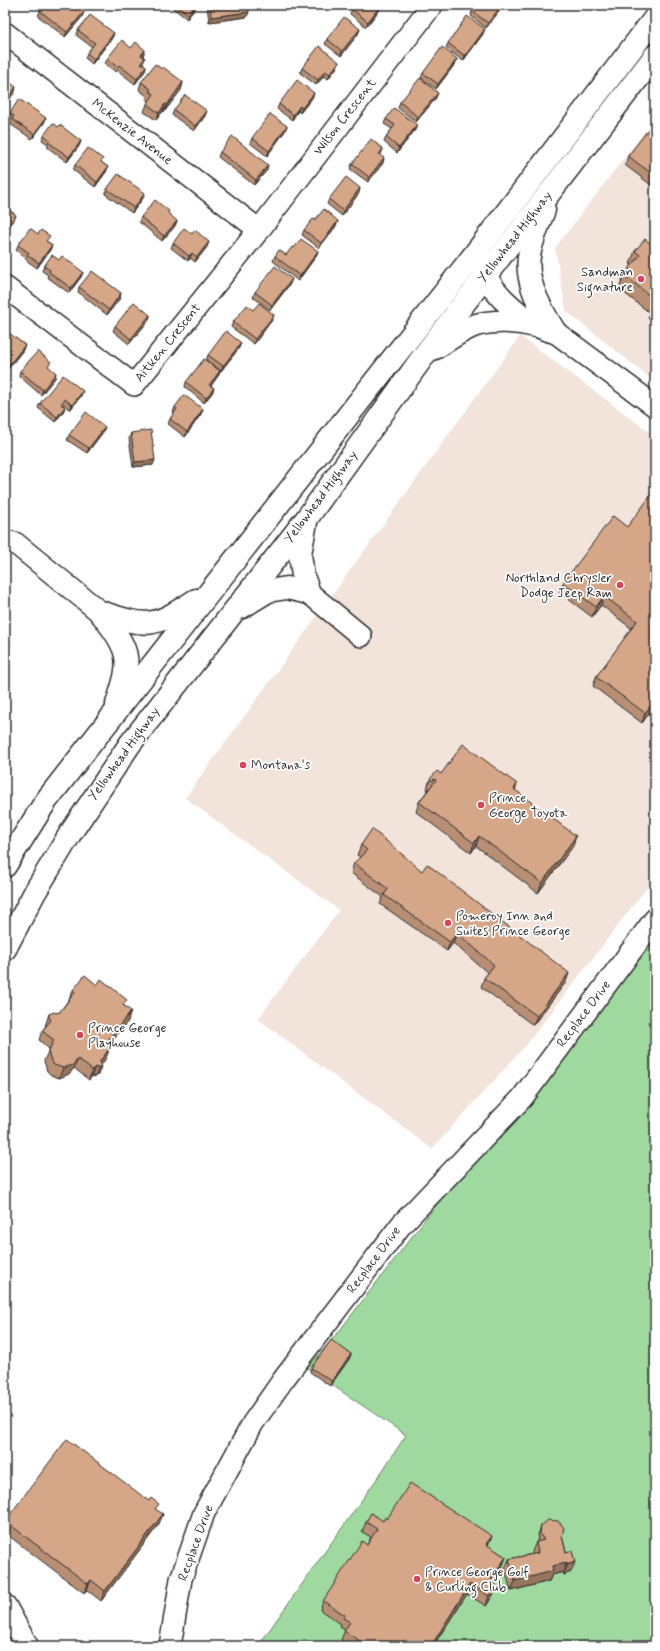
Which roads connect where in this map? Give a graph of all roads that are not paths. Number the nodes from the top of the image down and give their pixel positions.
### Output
1 (432, 5) edge
2 (655, 18) edge
3 (5, 33) edge
4 (655, 56) edge
5 (552, 190) junction
6 (514, 203) junction
7 (259, 230) junction
8 (485, 275) junction
9 (5, 287) edge
10 (547, 330) junction
11 (425, 354) junction
12 (655, 406) edge
13 (307, 518) junction
14 (5, 541) edge
15 (209, 592) junction
16 (308, 593) junction
17 (100, 612) junction
18 (228, 617) junction
19 (361, 636) dead end
20 (114, 715) junction
21 (5, 866) edge
22 (655, 919) edge
23 (5, 949) edge
24 (5, 1606) edge
25 (27, 1646) edge
26 (170, 1646) edge

1 - 7 street, Wilson Crescent
2 - 6 highway, Yellowhead Highway
3 - 7 street, McKenzie Avenue
4 - 5 highway, Yellowhead Highway
5 - 8 highway, Yellowhead Highway
5 - 10 highway
6 - 8 highway
6 - 15 highway, Yellowhead Highway
7 - 9 street, Aitken Crescent
8 - 10 highway
8 - 11 highway, Yellowhead Highway
10 - 11 highway
10 - 12 street
11 - 13 highway, Yellowhead Highway
13 - 16 highway
13 - 18 highway, Yellowhead Highway
14 - 17 street
15 - 17 highway
15 - 20 highway, Yellowhead Highway
16 - 18 highway
16 - 19 street
17 - 20 highway
18 - 23 highway, Yellowhead Highway
20 - 21 highway, Yellowhead Highway
22 - 26 street, Recplace Drive
24 - 25 highway

